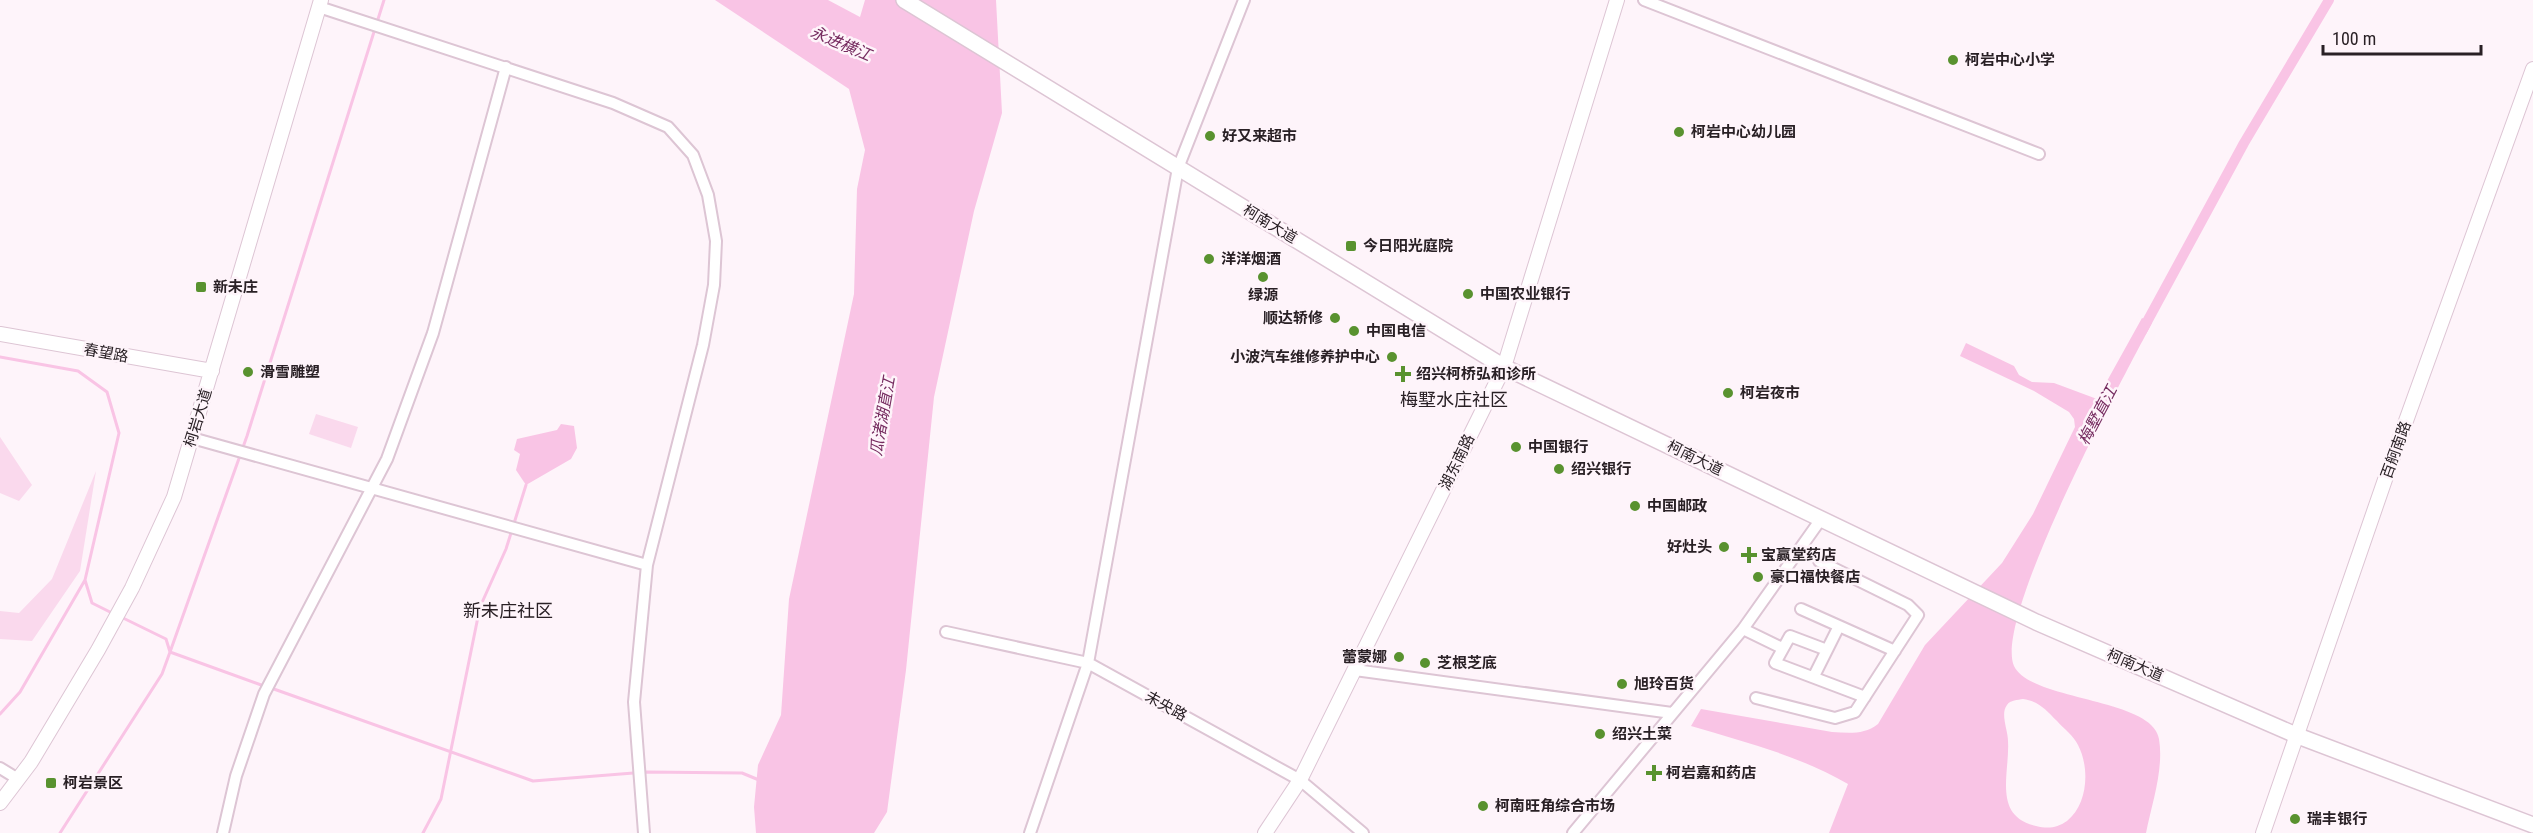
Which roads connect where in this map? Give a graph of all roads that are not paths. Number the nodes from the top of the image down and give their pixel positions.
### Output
1 (904, 0) edge
2 (1244, 0) edge
3 (1617, 0) edge
4 (1644, 0) edge
5 (320, 3) edge
6 (506, 67) junction
7 (2533, 69) edge
8 (2039, 154) dead end
9 (1178, 168) junction
10 (0, 334) edge
11 (1504, 367) junction
12 (212, 371) junction
13 (192, 438) junction
14 (372, 488) junction
15 (1821, 519) junction
16 (1819, 561) dead end
17 (647, 565) junction
18 (1800, 609) dead end
19 (1839, 626) junction
20 (1743, 629) junction
21 (946, 632) dead end
22 (1782, 648) junction
23 (1827, 650) junction
24 (1895, 651) junction
25 (1088, 663) junction
26 (1355, 670) junction
27 (1814, 676) junction
28 (1865, 697) junction
29 (1756, 698) dead end
30 (1672, 713) junction
31 (2298, 736) junction
32 (0, 768) edge
33 (18, 779) junction
34 (1300, 780) junction
35 (0, 803) edge
36 (2533, 825) edge
37 (223, 833) edge
38 (644, 833) edge
39 (1030, 833) edge
40 (1265, 833) edge
41 (1363, 833) edge
42 (1573, 833) edge
43 (2264, 833) edge

1 - 9 main road, 柯南大道
2 - 9 street
3 - 11 street, 湖东南路
4 - 8 street
5 - 6 street
5 - 12 street, 柯岩大道
6 - 14 street
6 - 17 street
7 - 31 street, 百舸南路
9 - 11 main road, 柯南大道
9 - 25 street
10 - 12 street, 春望路
11 - 15 main road, 柯南大道
11 - 26 street, 湖东南路
12 - 13 street, 柯岩大道
13 - 14 street
13 - 33 street, 柯岩大道
14 - 17 street
14 - 37 street
15 - 20 street
15 - 31 main road, 柯南大道
16 - 24 street
17 - 38 street
18 - 19 street
19 - 23 street
19 - 24 street
20 - 22 street
20 - 30 street
21 - 25 street, 未央路
22 - 23 street
22 - 27 street
23 - 27 street
24 - 28 street
25 - 34 street, 未央路
25 - 39 street
26 - 30 street
26 - 34 street, 湖东南路
27 - 28 street
28 - 29 street
30 - 42 street
31 - 36 main road, 柯南大道
31 - 43 street, 百舸南路
32 - 33 street
33 - 35 street, 柯岩大道
34 - 40 street, 湖东南路
34 - 41 street, 未央路

